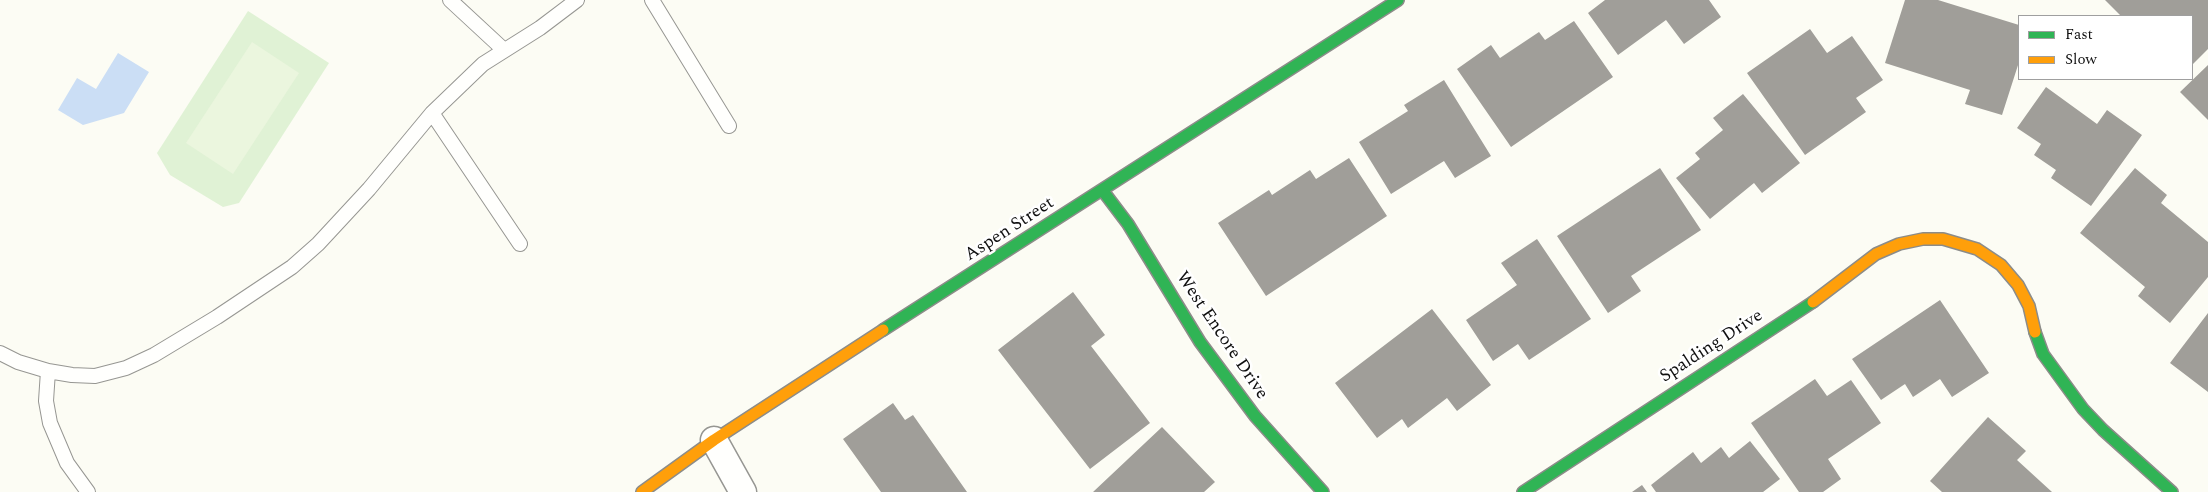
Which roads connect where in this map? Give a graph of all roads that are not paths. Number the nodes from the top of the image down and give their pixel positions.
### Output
1 (450, 0) edge
2 (577, 0) edge
3 (652, 0) edge
4 (1398, 0) edge
5 (504, 50) junction
6 (432, 113) junction
7 (729, 126) dead end
8 (1103, 191) junction
9 (520, 244) dead end
10 (0, 353) edge
11 (48, 371) junction
12 (714, 440) junction
13 (88, 492) edge
14 (642, 492) edge
15 (743, 492) edge
16 (1323, 492) edge
17 (1523, 492) edge
18 (2172, 492) edge

1 - 5 lane
2 - 5 lane
3 - 7 lane
4 - 8 street, Aspen Street
5 - 6 lane
6 - 9 lane
6 - 11 lane
8 - 12 street, Aspen Street
8 - 16 street, West Encore Drive
10 - 11 lane
11 - 13 lane
12 - 14 street, Aspen Street
12 - 15 street
17 - 18 street, Spalding Drive

